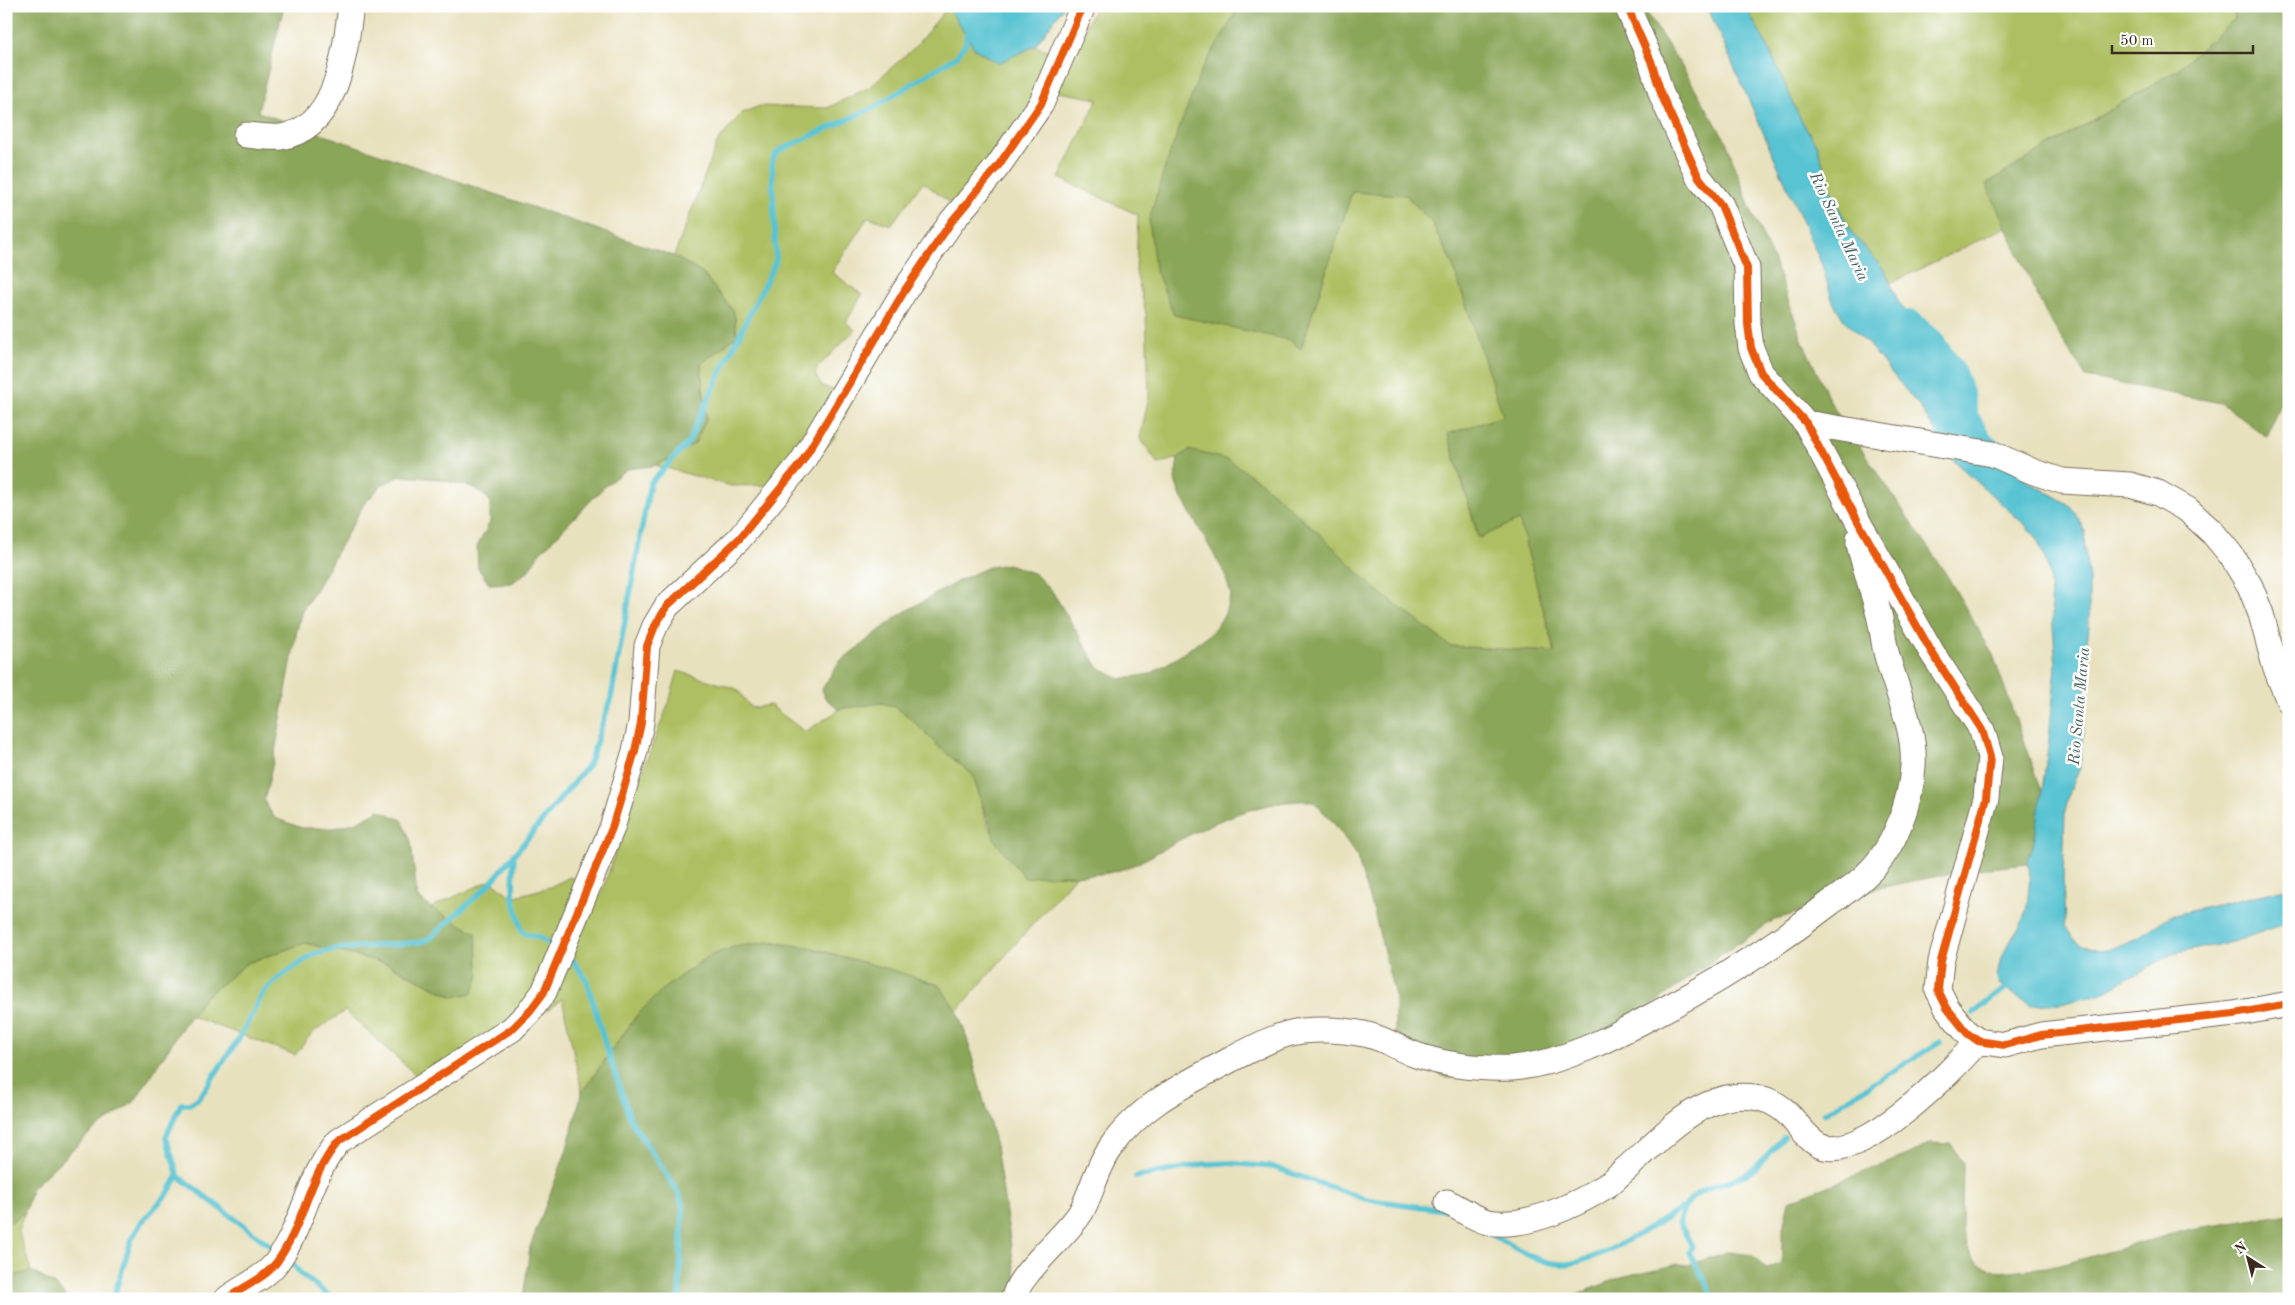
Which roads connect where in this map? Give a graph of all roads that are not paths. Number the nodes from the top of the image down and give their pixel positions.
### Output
1 (351, 6) edge
2 (1083, 6) edge
3 (1627, 6) edge
4 (246, 135) dead end
5 (1806, 423) junction
6 (1860, 527) junction
7 (2289, 701) edge
8 (2289, 1004) edge
9 (1978, 1041) junction
10 (1447, 1202) dead end
11 (227, 1299) edge
12 (1014, 1299) edge

1 - 4 street
2 - 11 street
3 - 5 street
5 - 6 street
5 - 7 street
6 - 9 street
6 - 12 street
8 - 9 street
9 - 10 street

